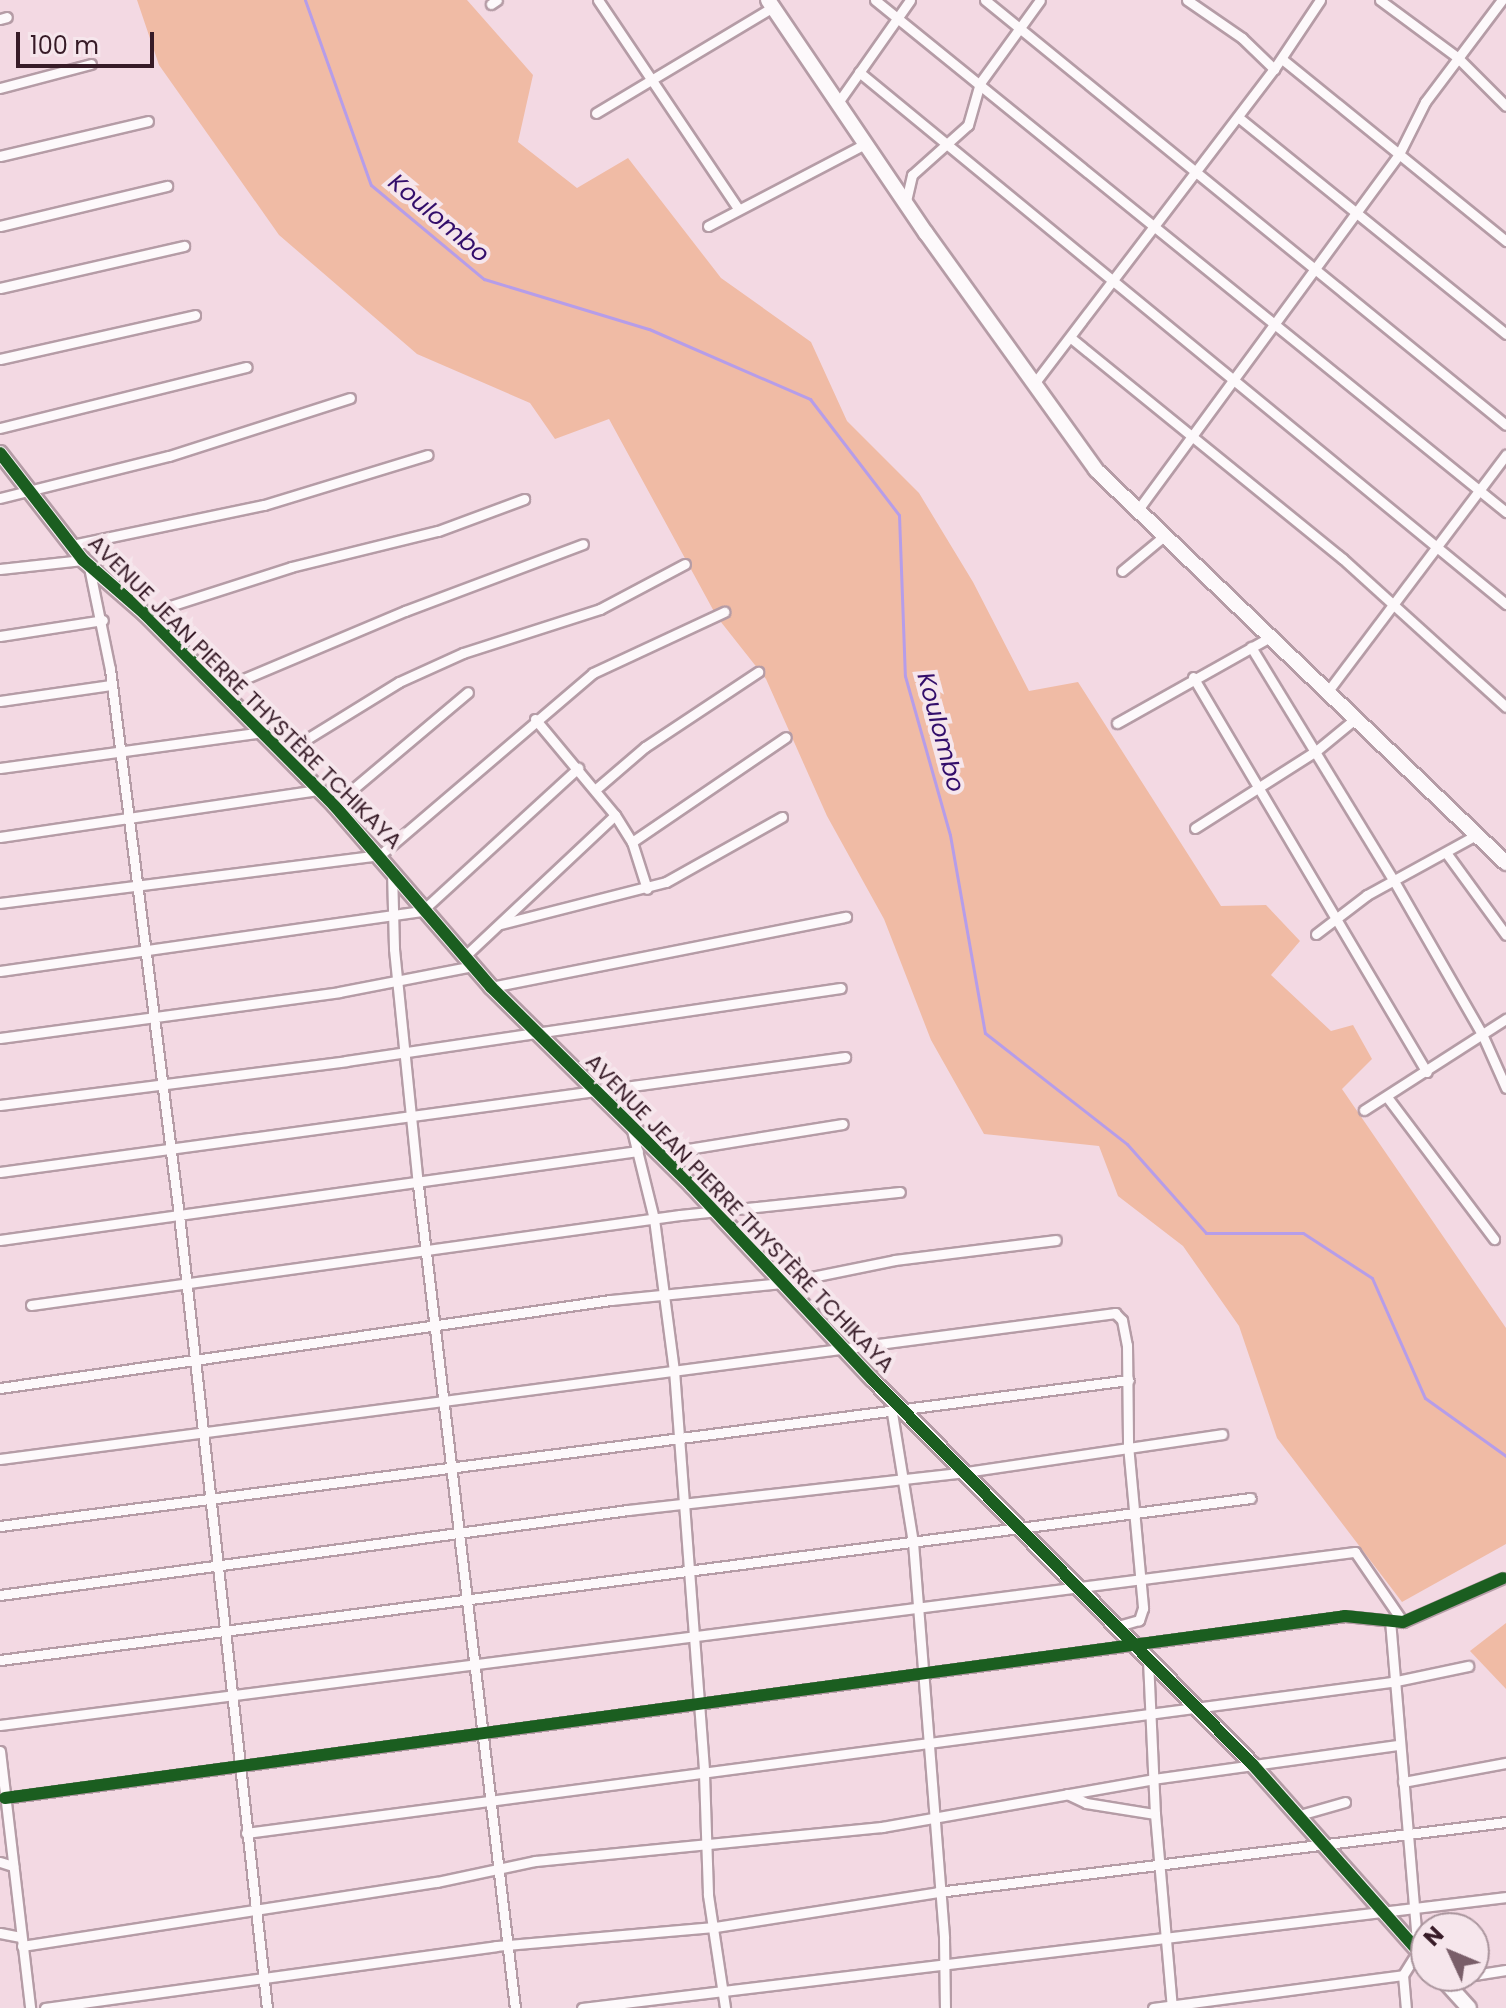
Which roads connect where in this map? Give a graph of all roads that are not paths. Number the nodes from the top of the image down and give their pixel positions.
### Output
1 (598, 0) edge
2 (875, 0) edge
3 (910, 0) edge
4 (985, 0) edge
5 (1040, 0) edge
6 (1187, 0) edge
7 (1320, 0) edge
8 (1380, 0) edge
9 (1503, 1) edge
10 (771, 4) edge
11 (897, 18) junction
12 (1019, 28) junction
13 (1457, 57) junction
14 (1282, 59) junction
15 (91, 64) dead end
16 (1274, 69) junction
17 (859, 72) junction
18 (655, 80) junction
19 (980, 83) junction
20 (0, 88) edge
21 (837, 104) junction
22 (1506, 106) edge
23 (596, 113) dead end
24 (1238, 117) junction
25 (148, 121) dead end
26 (865, 144) junction
27 (950, 144) junction
28 (1399, 154) junction
29 (0, 156) edge
30 (1194, 172) junction
31 (167, 186) dead end
32 (906, 205) junction
33 (737, 207) junction
34 (1356, 211) junction
35 (0, 226) edge
36 (708, 226) dead end
37 (1152, 228) junction
38 (1506, 241) edge
39 (184, 246) dead end
40 (1313, 269) junction
41 (1112, 282) junction
42 (0, 288) edge
43 (195, 315) dead end
44 (1274, 324) junction
45 (1506, 334) edge
46 (1071, 338) junction
47 (0, 359) edge
48 (247, 367) dead end
49 (1236, 380) junction
50 (1033, 385) junction
51 (350, 398) dead end
52 (1506, 425) edge
53 (0, 428) edge
54 (1194, 435) junction
55 (0, 453) edge
56 (428, 455) dead end
57 (1506, 455) edge
58 (1480, 490) junction
59 (31, 492) junction
60 (0, 498) edge
61 (524, 499) dead end
62 (1137, 511) junction
63 (1506, 512) edge
64 (1163, 537) junction
65 (583, 544) dead end
66 (72, 545) junction
67 (1439, 546) junction
68 (86, 562) junction
69 (685, 564) dead end
70 (0, 569) edge
71 (1122, 571) dead end
72 (1506, 604) edge
73 (1393, 606) junction
74 (724, 612) dead end
75 (145, 614) junction
76 (103, 620) junction
77 (0, 636) edge
78 (1270, 637) junction
79 (1251, 647) junction
80 (758, 672) dead end
81 (1193, 677) junction
82 (111, 685) junction
83 (220, 689) junction
84 (1328, 691) junction
85 (468, 692) dead end
86 (0, 701) edge
87 (1506, 707) edge
88 (1356, 718) junction
89 (535, 719) junction
90 (1117, 723) dead end
91 (262, 732) junction
92 (786, 737) dead end
93 (1316, 751) junction
94 (284, 753) junction
95 (120, 754) junction
96 (0, 768) edge
97 (578, 768) junction
98 (1260, 788) junction
99 (596, 789) junction
100 (320, 790) junction
101 (334, 805) junction
102 (615, 815) junction
103 (782, 817) dead end
104 (130, 818) junction
105 (1195, 828) dead end
106 (1476, 835) junction
107 (0, 837) edge
108 (632, 842) junction
109 (1447, 854) junction
110 (380, 855) junction
111 (1504, 858) edge
112 (392, 870) junction
113 (1394, 881) junction
114 (136, 884) junction
115 (647, 889) junction
116 (0, 903) edge
117 (422, 911) junction
118 (846, 917) dead end
119 (393, 918) junction
120 (1335, 918) junction
121 (501, 924) junction
122 (1316, 934) dead end
123 (1506, 935) edge
124 (145, 951) junction
125 (469, 962) junction
126 (0, 971) edge
127 (397, 981) junction
128 (491, 987) junction
129 (841, 988) dead end
130 (154, 1017) junction
131 (1506, 1019) edge
132 (537, 1034) junction
133 (1482, 1034) junction
134 (0, 1038) edge
135 (407, 1052) junction
136 (845, 1057) dead end
137 (1427, 1072) junction
138 (162, 1084) junction
139 (1506, 1088) edge
140 (597, 1092) junction
141 (1387, 1097) junction
142 (0, 1105) edge
143 (1364, 1110) dead end
144 (413, 1118) junction
145 (843, 1124) dead end
146 (632, 1130) junction
147 (170, 1149) junction
148 (638, 1151) junction
149 (657, 1154) junction
150 (0, 1172) edge
151 (418, 1185) junction
152 (900, 1192) dead end
153 (716, 1211) junction
154 (179, 1215) junction
155 (654, 1219) junction
156 (1494, 1239) dead end
157 (0, 1240) edge
158 (1056, 1240) dead end
159 (426, 1252) junction
160 (782, 1283) junction
161 (188, 1287) junction
162 (664, 1295) junction
163 (31, 1305) dead end
164 (435, 1326) junction
165 (841, 1347) junction
166 (194, 1360) junction
167 (674, 1370) junction
168 (1129, 1380) junction
169 (0, 1388) edge
170 (445, 1400) junction
171 (898, 1412) junction
172 (201, 1433) junction
173 (1222, 1434) dead end
174 (677, 1437) junction
175 (1128, 1445) junction
176 (0, 1459) edge
177 (450, 1467) junction
178 (966, 1472) junction
179 (905, 1477) junction
180 (211, 1498) junction
181 (1251, 1498) dead end
182 (685, 1503) junction
183 (1133, 1513) junction
184 (0, 1526) edge
185 (1020, 1527) junction
186 (458, 1533) junction
187 (913, 1542) junction
188 (217, 1567) junction
189 (691, 1570) junction
190 (1141, 1578) junction
191 (1503, 1578) dead end
192 (1077, 1586) junction
193 (0, 1595) edge
194 (468, 1598) junction
195 (916, 1610) junction
196 (1390, 1620) junction
197 (1403, 1622) junction
198 (1115, 1627) junction
199 (225, 1632) junction
200 (693, 1636) junction
201 (1136, 1648) junction
202 (0, 1660) edge
203 (1148, 1660) junction
204 (475, 1666) junction
205 (1468, 1666) dead end
206 (923, 1677) junction
207 (1392, 1682) junction
208 (231, 1697) junction
209 (1194, 1704) junction
210 (699, 1706) junction
211 (1150, 1711) junction
212 (0, 1725) edge
213 (482, 1731) junction
214 (927, 1741) junction
215 (1397, 1745) junction
216 (0, 1751) edge
217 (1506, 1763) edge
218 (1253, 1765) junction
219 (238, 1766) junction
220 (704, 1773) junction
221 (1153, 1779) junction
222 (2, 1782) edge
223 (1403, 1782) junction
224 (1067, 1794) junction
225 (5, 1798) junction
226 (490, 1798) junction
227 (1345, 1802) dead end
228 (1155, 1814) junction
229 (933, 1816) junction
230 (1296, 1816) junction
231 (1506, 1822) edge
232 (1406, 1832) junction
233 (246, 1833) junction
234 (1321, 1844) junction
235 (708, 1846) junction
236 (0, 1862) edge
237 (1160, 1865) junction
238 (13, 1866) junction
239 (498, 1866) junction
240 (938, 1892) junction
241 (1506, 1897) edge
242 (1416, 1908) junction
243 (255, 1912) junction
244 (1417, 1912) edge
245 (1383, 1914) junction
246 (715, 1927) junction
247 (0, 1933) edge
248 (1166, 1939) junction
249 (22, 1941) junction
250 (1410, 1942) edge
251 (506, 1947) junction
252 (943, 1966) junction
253 (1410, 1968) edge
254 (1403, 1975) junction
255 (262, 1980) junction
256 (723, 1992) junction
257 (1455, 1992) edge
258 (1172, 2007) edge
259 (30, 2008) edge
260 (45, 2008) edge
261 (267, 2008) edge
262 (515, 2008) edge
263 (582, 2008) edge
264 (725, 2008) edge
265 (945, 2008) edge
266 (1153, 2008) edge
267 (1406, 2008) edge
268 (1469, 2008) edge

1 - 18 street
2 - 11 street
3 - 11 street
4 - 12 street
5 - 12 street
6 - 16 street
7 - 14 street
8 - 13 street
9 - 13 street
10 - 18 street
10 - 21 street
11 - 17 street
11 - 19 street
12 - 19 street
12 - 30 street
13 - 22 street
13 - 28 street
14 - 16 street
14 - 28 street
15 - 20 street
16 - 24 street
17 - 21 street
17 - 27 street
18 - 23 street
18 - 33 street
19 - 27 street
19 - 37 street
21 - 26 street
24 - 30 street
24 - 34 street
25 - 29 street
26 - 32 street
26 - 33 street
27 - 32 street
27 - 41 street
28 - 34 street
28 - 38 street
30 - 37 street
30 - 40 street
31 - 35 street
32 - 50 street
33 - 36 street
34 - 40 street
34 - 45 street
37 - 41 street
37 - 44 street
39 - 42 street
40 - 44 street
40 - 52 street
41 - 46 street
41 - 49 street
43 - 47 street
44 - 49 street
44 - 58 street
46 - 50 street
46 - 54 street
48 - 53 street
49 - 54 street
49 - 67 street
50 - 62 street
51 - 59 street
54 - 62 street
54 - 73 street
55 - 59 street, AVENUE JEAN PIERRE THYSTÈRE TCHIKAYA
56 - 66 street
57 - 58 street
58 - 63 street
58 - 67 street
59 - 60 street
59 - 66 street, AVENUE JEAN PIERRE THYSTÈRE TCHIKAYA
61 - 75 street
62 - 64 street
64 - 71 street
64 - 78 street
65 - 83 street
66 - 68 street, AVENUE JEAN PIERRE THYSTÈRE TCHIKAYA
67 - 72 street
67 - 73 street
68 - 70 street
68 - 75 street, AVENUE JEAN PIERRE THYSTÈRE TCHIKAYA
68 - 76 street
69 - 94 street
73 - 84 street
73 - 87 street
74 - 89 street
75 - 83 street, AVENUE JEAN PIERRE THYSTÈRE TCHIKAYA
76 - 77 street
76 - 82 street
78 - 79 street
78 - 84 street
79 - 81 street
79 - 93 street
80 - 99 street
81 - 90 street
81 - 98 street
82 - 86 street
82 - 95 street
83 - 91 street, AVENUE JEAN PIERRE THYSTÈRE TCHIKAYA
84 - 88 street
85 - 101 street
88 - 93 street
88 - 106 street
89 - 97 street
89 - 110 street
91 - 94 street, AVENUE JEAN PIERRE THYSTÈRE TCHIKAYA
91 - 95 street
92 - 108 street
93 - 98 street
93 - 113 street
94 - 100 street, AVENUE JEAN PIERRE THYSTÈRE TCHIKAYA
95 - 96 street
95 - 104 street
97 - 99 street
97 - 117 street
98 - 105 street
98 - 120 street
99 - 102 street
100 - 101 street, AVENUE JEAN PIERRE THYSTÈRE TCHIKAYA
100 - 104 street
101 - 110 street, AVENUE JEAN PIERRE THYSTÈRE TCHIKAYA
102 - 108 street
102 - 121 street
103 - 115 street
104 - 107 street
104 - 114 street
106 - 109 street
106 - 111 street
108 - 115 street
109 - 113 street
109 - 123 street
110 - 112 street, AVENUE JEAN PIERRE THYSTÈRE TCHIKAYA
110 - 114 street
112 - 117 street, AVENUE JEAN PIERRE THYSTÈRE TCHIKAYA
112 - 119 street
113 - 120 street
113 - 133 street
114 - 116 street
114 - 124 street
115 - 121 street
117 - 119 street
117 - 125 street, AVENUE JEAN PIERRE THYSTÈRE TCHIKAYA
118 - 128 street
119 - 124 street
119 - 127 street
120 - 122 street
120 - 137 street
121 - 125 street
124 - 126 street
124 - 130 street
125 - 127 street
125 - 128 street, AVENUE JEAN PIERRE THYSTÈRE TCHIKAYA
127 - 130 street
127 - 135 street
128 - 132 street, AVENUE JEAN PIERRE THYSTÈRE TCHIKAYA
129 - 132 street
130 - 134 street
130 - 138 street
131 - 133 street
132 - 135 street
132 - 140 street, AVENUE JEAN PIERRE THYSTÈRE TCHIKAYA
133 - 137 street
133 - 139 street
135 - 138 street
135 - 144 street
136 - 140 street
137 - 141 street
138 - 142 street
138 - 147 street
140 - 144 street
140 - 146 street, AVENUE JEAN PIERRE THYSTÈRE TCHIKAYA
141 - 143 street
141 - 156 street
144 - 147 street
144 - 151 street
145 - 149 street
146 - 148 street
146 - 149 street, AVENUE JEAN PIERRE THYSTÈRE TCHIKAYA
147 - 150 street
147 - 154 street
148 - 151 street
148 - 155 street
149 - 153 street, AVENUE JEAN PIERRE THYSTÈRE TCHIKAYA
151 - 154 street
151 - 159 street
152 - 153 street
153 - 155 street
153 - 160 street, AVENUE JEAN PIERRE THYSTÈRE TCHIKAYA
154 - 157 street
154 - 161 street
155 - 159 street
155 - 162 street
158 - 160 street
159 - 161 street
159 - 164 street
160 - 162 street
160 - 165 street, AVENUE JEAN PIERRE THYSTÈRE TCHIKAYA
161 - 163 street
161 - 166 street
162 - 164 street
162 - 167 street
164 - 166 street
164 - 170 street
165 - 167 street
165 - 168 street
165 - 171 street, AVENUE JEAN PIERRE THYSTÈRE TCHIKAYA
166 - 169 street
166 - 172 street
167 - 170 street
167 - 174 street
168 - 171 street
168 - 175 street
170 - 172 street
170 - 177 street
171 - 174 street
171 - 178 street, AVENUE JEAN PIERRE THYSTÈRE TCHIKAYA
171 - 179 street
172 - 176 street
172 - 180 street
173 - 175 street
174 - 177 street
174 - 182 street
175 - 178 street
175 - 183 street
177 - 180 street
177 - 186 street
178 - 179 street
178 - 185 street, AVENUE JEAN PIERRE THYSTÈRE TCHIKAYA
179 - 182 street
179 - 187 street
180 - 184 street
180 - 188 street
181 - 183 street
182 - 186 street
182 - 189 street
183 - 185 street
183 - 190 street
185 - 187 street
185 - 192 street, AVENUE JEAN PIERRE THYSTÈRE TCHIKAYA
186 - 188 street
186 - 194 street
187 - 189 street
187 - 195 street
188 - 193 street
188 - 199 street
189 - 194 street
189 - 200 street
190 - 192 street
190 - 197 street
190 - 198 street
191 - 197 street
192 - 195 street
192 - 198 street, AVENUE JEAN PIERRE THYSTÈRE TCHIKAYA
194 - 199 street
194 - 204 street
195 - 200 street
195 - 206 street
196 - 197 street
196 - 201 street
196 - 207 street
198 - 201 street, AVENUE JEAN PIERRE THYSTÈRE TCHIKAYA
199 - 202 street
199 - 208 street
200 - 204 street
200 - 210 street
201 - 203 street, AVENUE JEAN PIERRE THYSTÈRE TCHIKAYA
201 - 206 street
203 - 209 street, AVENUE JEAN PIERRE THYSTÈRE TCHIKAYA
203 - 211 street
204 - 208 street
204 - 213 street
205 - 207 street
206 - 210 street
206 - 214 street
207 - 209 street
207 - 215 street
208 - 212 street
208 - 219 street
209 - 211 street
209 - 218 street, AVENUE JEAN PIERRE THYSTÈRE TCHIKAYA
210 - 213 street
210 - 220 street
211 - 214 street
211 - 221 street
213 - 219 street
213 - 226 street
214 - 220 street
214 - 229 street
215 - 218 street
215 - 223 street
216 - 222 street
217 - 223 street
218 - 221 street
218 - 230 street, AVENUE JEAN PIERRE THYSTÈRE TCHIKAYA
219 - 225 street
219 - 233 street
220 - 226 street
220 - 235 street
221 - 224 street
221 - 228 street
222 - 225 street
223 - 232 street
224 - 228 street
224 - 229 street
225 - 238 street
226 - 233 street
226 - 239 street
227 - 230 street
228 - 237 street
229 - 235 street
229 - 240 street
230 - 234 street, AVENUE JEAN PIERRE THYSTÈRE TCHIKAYA
231 - 232 street
232 - 234 street
232 - 242 street
233 - 243 street
234 - 237 street
234 - 245 street, AVENUE JEAN PIERRE THYSTÈRE TCHIKAYA
235 - 239 street
235 - 246 street
236 - 238 street
237 - 240 street
237 - 248 street
238 - 249 street
239 - 243 street
239 - 251 street
240 - 246 street
240 - 252 street
241 - 242 street
242 - 244 street
242 - 245 street
243 - 249 street
243 - 255 street
245 - 248 street
245 - 250 street, AVENUE JEAN PIERRE THYSTÈRE TCHIKAYA
246 - 251 street
246 - 256 street
247 - 249 street
248 - 252 street
248 - 258 street
249 - 259 street
251 - 255 street
251 - 262 street
252 - 256 street
252 - 265 street
253 - 254 street
254 - 258 street
254 - 267 street
255 - 260 street
255 - 261 street
256 - 263 street
256 - 264 street
257 - 268 street
258 - 266 street

